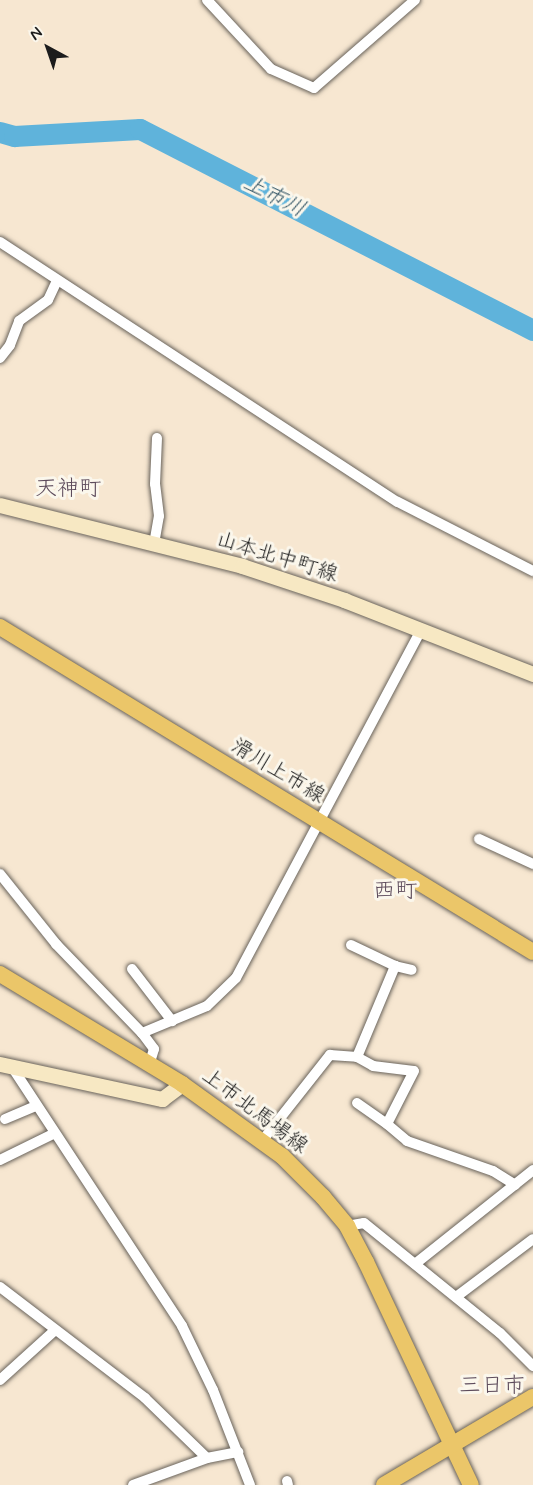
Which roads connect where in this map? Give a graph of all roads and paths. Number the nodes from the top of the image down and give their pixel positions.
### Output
1 (207, 0) edge
2 (415, 0) edge
3 (0, 242) edge
4 (57, 281) junction
5 (0, 358) edge
6 (157, 438) dead end
7 (0, 505) edge
8 (154, 544) junction
9 (533, 571) edge
10 (0, 627) edge
11 (421, 630) junction
12 (533, 674) edge
13 (318, 822) junction
14 (479, 839) dead end
15 (533, 864) edge
16 (0, 874) edge
17 (351, 945) dead end
18 (533, 952) edge
19 (395, 966) junction
20 (132, 969) dead end
21 (412, 970) dead end
22 (0, 974) edge
23 (172, 1021) junction
24 (142, 1034) junction
25 (357, 1057) junction
26 (6, 1065) edge
27 (149, 1065) junction
28 (182, 1084) junction
29 (357, 1103) dead end
30 (35, 1106) junction
31 (5, 1119) dead end
32 (387, 1124) junction
33 (53, 1134) junction
34 (262, 1141) junction
35 (0, 1160) edge
36 (533, 1170) edge
37 (515, 1185) junction
38 (346, 1226) junction
39 (533, 1239) edge
40 (415, 1264) junction
41 (0, 1287) edge
42 (456, 1297) junction
43 (54, 1331) junction
44 (533, 1366) edge
45 (0, 1380) edge
46 (533, 1397) edge
47 (456, 1446) junction
48 (237, 1452) junction
49 (207, 1458) junction
50 (133, 1485) edge
51 (250, 1485) edge
52 (384, 1485) edge
53 (471, 1485) edge

1 - 2 street
3 - 4 street
4 - 5 street
4 - 9 street
6 - 8 street
7 - 8 main road, 山本北中町線
8 - 11 main road, 山本北中町線
10 - 13 main road, 滑川上市線
11 - 12 main road, 山本北中町線
11 - 13 street
13 - 18 main road, 滑川上市線
13 - 23 street
14 - 15 street
16 - 24 street
17 - 19 street
19 - 21 street
19 - 25 street
20 - 23 street
22 - 27 main road, 上市北馬場線
23 - 24 street
24 - 27 street
25 - 32 street
25 - 34 street
26 - 28 main road
26 - 30 street
27 - 28 main road, 上市北馬場線
28 - 34 main road, 上市北馬場線
29 - 32 street
30 - 31 street
30 - 33 street
32 - 37 street
33 - 35 street
33 - 48 street
34 - 38 main road, 上市北馬場線
36 - 37 street
37 - 40 street
38 - 40 street
38 - 47 main road, 上市北馬場線
39 - 42 street
40 - 42 street
41 - 43 street
42 - 44 street
43 - 45 street
43 - 49 street
46 - 47 main road
47 - 52 main road
47 - 53 main road, 上市北馬場線
48 - 49 street
48 - 51 street
49 - 50 street

